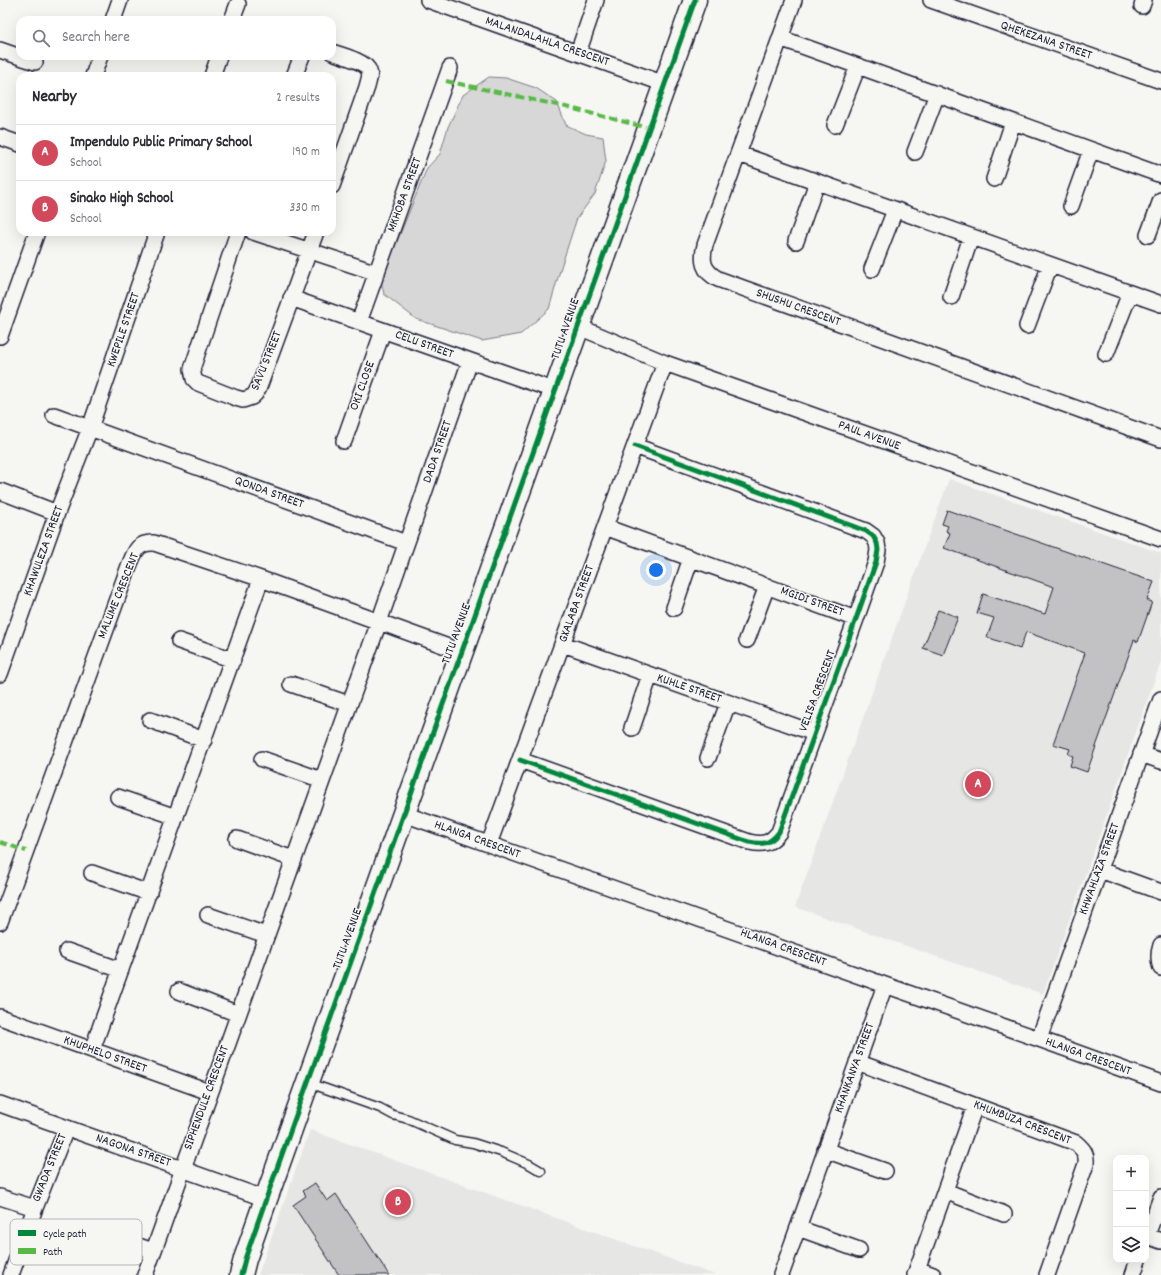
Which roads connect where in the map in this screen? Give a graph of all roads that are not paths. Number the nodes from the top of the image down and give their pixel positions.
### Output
1 (120, 0) edge
2 (428, 0) edge
3 (596, 0) edge
4 (695, 0) edge
5 (794, 0) edge
6 (931, 0) edge
7 (238, 4) dead end
8 (965, 6) edge
9 (114, 16) edge
10 (234, 16) edge
11 (780, 38) junction
12 (0, 50) edge
13 (578, 53) junction
14 (336, 54) edge
15 (16, 55) edge
16 (29, 60) edge
17 (99, 60) edge
18 (218, 60) edge
19 (300, 60) edge
20 (35, 62) dead end
21 (858, 66) junction
22 (450, 68) dead end
23 (94, 72) edge
24 (213, 72) edge
25 (296, 72) edge
26 (1161, 81) edge
27 (665, 84) junction
28 (937, 94) junction
29 (1013, 122) junction
30 (835, 125) dead end
31 (0, 137) edge
32 (16, 143) edge
33 (1091, 150) junction
34 (915, 152) dead end
35 (739, 154) junction
36 (336, 174) edge
37 (1161, 175) edge
38 (994, 179) dead end
39 (817, 182) junction
40 (1161, 200) edge
41 (1071, 206) dead end
42 (895, 210) junction
43 (1148, 235) dead end
44 (36, 236) edge
45 (156, 236) edge
46 (237, 236) edge
47 (266, 236) edge
48 (314, 236) edge
49 (971, 237) junction
50 (796, 241) dead end
51 (309, 250) junction
52 (1050, 265) junction
53 (872, 269) dead end
54 (377, 273) junction
55 (1130, 293) junction
56 (951, 296) dead end
57 (291, 298) junction
58 (1161, 304) edge
59 (359, 322) junction
60 (1027, 326) dead end
61 (579, 327) junction
62 (383, 331) junction
63 (0, 336) edge
64 (1106, 354) dead end
65 (470, 361) junction
66 (665, 363) junction
67 (556, 392) junction
68 (54, 415) dead end
69 (90, 428) junction
70 (1160, 436) edge
71 (344, 441) dead end
72 (635, 446) junction
73 (0, 491) edge
74 (58, 513) junction
75 (605, 528) junction
76 (1161, 539) edge
77 (406, 543) junction
78 (691, 558) junction
79 (261, 579) junction
80 (767, 586) junction
81 (674, 608) dead end
82 (856, 619) junction
83 (379, 622) junction
84 (747, 640) dead end
85 (179, 641) dead end
86 (563, 644) junction
87 (462, 652) junction
88 (233, 660) junction
89 (0, 674) edge
90 (650, 675) junction
91 (290, 684) dead end
92 (1161, 699) edge
93 (728, 703) junction
94 (349, 704) junction
95 (150, 720) dead end
96 (632, 728) dead end
97 (814, 733) junction
98 (204, 740) junction
99 (1141, 754) junction
100 (708, 758) dead end
101 (262, 760) dead end
102 (520, 760) junction
103 (1161, 761) edge
104 (322, 780) junction
105 (118, 797) dead end
106 (404, 814) junction
107 (176, 817) junction
108 (237, 839) dead end
109 (489, 844) junction
110 (293, 859) junction
111 (1100, 870) junction
112 (92, 873) dead end
113 (1161, 892) edge
114 (148, 893) junction
115 (208, 914) dead end
116 (1, 915) edge
117 (266, 935) junction
118 (1161, 945) edge
119 (67, 951) dead end
120 (1161, 968) edge
121 (121, 970) junction
122 (885, 985) junction
123 (179, 991) dead end
124 (238, 1014) junction
125 (0, 1017) edge
126 (1039, 1039) junction
127 (92, 1050) junction
128 (857, 1062) junction
129 (308, 1083) junction
130 (1161, 1083) edge
131 (209, 1092) junction
132 (0, 1104) edge
133 (975, 1106) junction
134 (66, 1129) junction
135 (825, 1150) junction
136 (182, 1168) junction
137 (885, 1171) dead end
138 (541, 1172) dead end
139 (945, 1191) junction
140 (0, 1197) edge
141 (1161, 1197) edge
142 (266, 1199) junction
143 (35, 1208) junction
144 (1004, 1214) dead end
145 (31, 1219) edge
146 (798, 1228) junction
147 (1149, 1229) edge
148 (1149, 1238) edge
149 (1161, 1241) edge
150 (142, 1247) edge
151 (859, 1250) dead end
152 (153, 1251) junction
153 (1137, 1263) edge
154 (14, 1265) edge
155 (916, 1272) edge
156 (10, 1275) edge
157 (145, 1275) edge
158 (241, 1275) edge
159 (781, 1275) edge
160 (933, 1275) edge
161 (1047, 1275) edge
162 (1133, 1275) edge

1 - 9 street
2 - 13 street, MALANDALAHLA CRESCENT
3 - 13 street
4 - 27 street, TUTU AVENUE
5 - 11 street, SHUSHU CRESCENT
6 - 8 street, QHEKEZANA STREET
7 - 10 street
8 - 26 street, QHEKEZANA STREET
11 - 21 street
11 - 35 street, SHUSHU CRESCENT
12 - 15 street
13 - 27 street, MALANDALAHLA CRESCENT
14 - 36 street
16 - 20 street
17 - 23 street
18 - 24 street
19 - 25 street
21 - 28 street
21 - 30 street
22 - 54 street, MKHOBA STREET
27 - 61 street, TUTU AVENUE
28 - 29 street
28 - 34 street
29 - 33 street
29 - 38 street
31 - 32 street
33 - 37 street
33 - 41 street
35 - 39 street
35 - 70 street, SHUSHU CRESCENT
39 - 42 street
39 - 50 street
40 - 43 street
42 - 49 street
42 - 53 street
44 - 63 street
45 - 69 street, KWEPILE STREET
46 - 57 street, SAVU STREET
47 - 51 street
48 - 51 street, SAVU STREET
49 - 52 street
49 - 56 street
51 - 54 street
51 - 57 street, SAVU STREET
52 - 55 street
52 - 60 street
54 - 59 street, MKHOBA STREET
55 - 58 street
55 - 64 street
57 - 59 street, CELU STREET
59 - 62 street, CELU STREET
61 - 66 street, PAUL AVENUE
61 - 67 street, TUTU AVENUE
62 - 65 street, CELU STREET
62 - 71 street, OKI CLOSE
65 - 67 street, CELU STREET
65 - 77 street, DADA STREET
66 - 72 street, GXALABA STREET
66 - 76 street, PAUL AVENUE
67 - 87 street, TUTU AVENUE
68 - 69 street, QONDA STREET
69 - 74 street, KHAWULEZA STREET
69 - 77 street, QONDA STREET
72 - 75 street, GXALABA STREET
72 - 82 street, VELISA CRESCENT
73 - 74 street
74 - 89 street, KHAWULEZA STREET
75 - 78 street, MGIDI STREET
75 - 86 street, GXALABA STREET
77 - 83 street
78 - 80 street, MGIDI STREET
78 - 81 street
79 - 83 street, MALUME CRESCENT
79 - 88 street
79 - 116 street, MALUME CRESCENT
80 - 82 street, MGIDI STREET
80 - 84 street, MGIDI STREET
82 - 97 street, VELISA CRESCENT
83 - 87 street, MALUME CRESCENT
83 - 94 street, SIPHENDULE CRESCENT
85 - 88 street
86 - 90 street, KUHLE STREET
86 - 102 street, GXALABA STREET
87 - 106 street, TUTU AVENUE
88 - 98 street
90 - 93 street, KUHLE STREET
90 - 96 street, KUHLE STREET
91 - 94 street
92 - 99 street, KHWAHLAZA STREET
93 - 97 street, KUHLE STREET
93 - 100 street, KUHLE STREET
94 - 104 street, SIPHENDULE CRESCENT
95 - 98 street
97 - 102 street, VELISA CRESCENT
98 - 107 street
99 - 103 street
99 - 111 street, KHWAHLAZA STREET
101 - 104 street
102 - 109 street, GXALABA STREET
104 - 110 street, SIPHENDULE CRESCENT
105 - 107 street
106 - 109 street, HLANGA CRESCENT
106 - 129 street, TUTU AVENUE
107 - 114 street
108 - 110 street
109 - 122 street, HLANGA CRESCENT
110 - 117 street, SIPHENDULE CRESCENT
111 - 113 street
111 - 126 street, KHWAHLAZA STREET
112 - 114 street
114 - 121 street
115 - 117 street
117 - 124 street, SIPHENDULE CRESCENT
118 - 120 street
119 - 121 street
121 - 127 street
122 - 126 street, HLANGA CRESCENT
122 - 128 street, KHANKANYA STREET
123 - 124 street
124 - 131 street, SIPHENDULE CRESCENT
125 - 127 street, KHUPHELO STREET
126 - 130 street, HLANGA CRESCENT
127 - 131 street, KHUPHELO STREET
128 - 133 street, KHUMBUZA CRESCENT
128 - 135 street, KHANKANYA STREET
129 - 138 lane
129 - 142 street, TUTU AVENUE
131 - 136 street, SIPHENDULE CRESCENT
132 - 134 street, NAGONA STREET
133 - 139 street
133 - 161 street, KHUMBUZA CRESCENT
134 - 136 street, NAGONA STREET
134 - 143 street, GWADA STREET
135 - 137 street
135 - 146 street, KHANKANYA STREET
136 - 142 street, NAGONA STREET
136 - 152 street, SIPHENDULE CRESCENT
139 - 144 street
139 - 155 street
140 - 143 street, GWADA STREET
141 - 147 street
142 - 158 street, TUTU AVENUE
143 - 145 street, GWADA STREET
146 - 151 street
146 - 159 street, KHANKANYA STREET
148 - 149 street
150 - 152 street
152 - 157 street, SIPHENDULE CRESCENT
153 - 162 street
154 - 156 street, GWADA STREET
155 - 160 street

